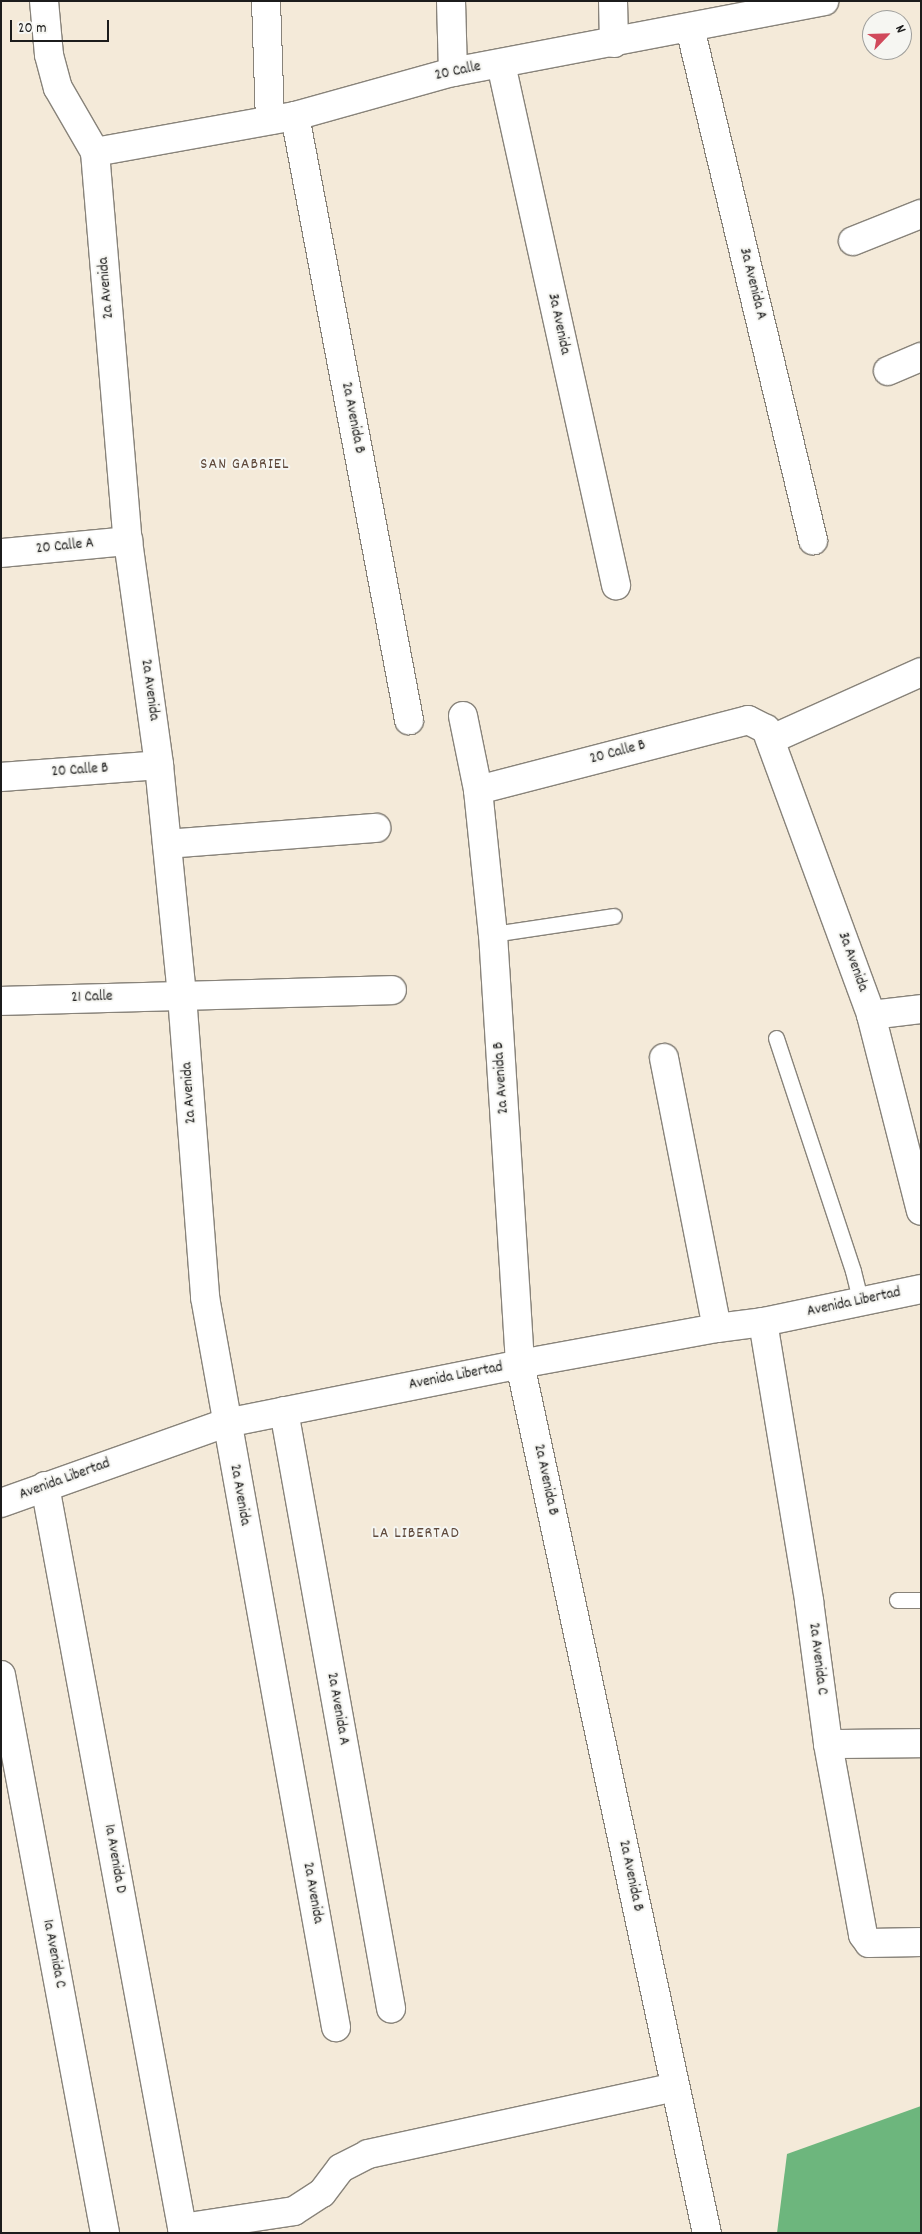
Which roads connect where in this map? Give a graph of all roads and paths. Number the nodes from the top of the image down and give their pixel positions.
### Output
1 (44, 1) edge
2 (266, 1) edge
3 (451, 1) edge
4 (613, 1) edge
5 (824, 1) edge
6 (690, 28) junction
7 (614, 43) junction
8 (501, 64) junction
9 (453, 72) junction
10 (283, 118) junction
11 (95, 152) junction
12 (921, 214) edge
13 (853, 241) dead end
14 (921, 357) edge
15 (888, 371) dead end
16 (813, 540) dead end
17 (128, 541) junction
18 (1, 553) edge
19 (616, 585) dead end
20 (921, 672) edge
21 (463, 716) dead end
22 (409, 720) dead end
23 (765, 731) junction
24 (159, 765) junction
25 (1, 777) edge
26 (478, 790) junction
27 (376, 828) dead end
28 (167, 844) junction
29 (614, 916) dead end
30 (493, 934) junction
31 (392, 990) dead end
32 (182, 996) junction
33 (1, 1001) edge
34 (921, 1009) edge
35 (871, 1015) junction
36 (776, 1038) dead end
37 (664, 1058) dead end
38 (921, 1211) edge
39 (921, 1289) edge
40 (860, 1300) junction
41 (763, 1322) junction
42 (718, 1328) junction
43 (520, 1364) junction
44 (284, 1410) junction
45 (226, 1423) junction
46 (45, 1486) junction
47 (1, 1503) edge
48 (897, 1600) dead end
49 (921, 1600) edge
50 (1, 1675) edge
51 (921, 1743) edge
52 (828, 1744) junction
53 (921, 1942) edge
54 (391, 2008) dead end
55 (336, 2027) dead end
56 (675, 2087) junction
57 (183, 2231) edge
58 (105, 2233) edge
59 (707, 2233) edge

1 - 11 street
2 - 10 street, 2a Avenida B
3 - 9 street
4 - 7 street
5 - 6 street, 20 Calle
6 - 7 street, 20 Calle
6 - 16 street, 3a Avenida A
7 - 8 street, 20 Calle
8 - 9 street, 20 Calle
8 - 19 street, 3a Avenida
9 - 10 street, 20 Calle
10 - 11 street, 20 Calle
10 - 22 street, 2a Avenida B
11 - 17 street, 2a Avenida
12 - 13 street
14 - 15 street
17 - 18 street, 20 Calle A
17 - 24 street, 2a Avenida
20 - 23 street, 20 Calle B
21 - 26 street, 2a Avenida B
23 - 26 street, 20 Calle B
23 - 35 street, 3a Avenida
24 - 25 street, 20 Calle B
24 - 28 street, 2a Avenida
26 - 30 street, 2a Avenida B
27 - 28 street
28 - 32 street, 2a Avenida
29 - 30 lane
30 - 43 street, 2a Avenida B
31 - 32 street, 21 Calle
32 - 33 street, 21 Calle
32 - 45 street, 2a Avenida
34 - 35 street
35 - 38 street, 3a Avenida
36 - 40 lane
37 - 42 street
39 - 40 street, Avenida Libertad
40 - 41 street, Avenida Libertad
41 - 42 street, Avenida Libertad
41 - 52 street, 2a Avenida C
42 - 43 street, Avenida Libertad
43 - 44 street, Avenida Libertad
43 - 56 street, 2a Avenida B
44 - 45 street, Avenida Libertad
44 - 54 street, 2a Avenida A
45 - 46 street, Avenida Libertad
45 - 55 street, 2a Avenida
46 - 47 street, Avenida Libertad
46 - 57 street, 1a Avenida D
48 - 49 lane
50 - 58 street, 1a Avenida C
51 - 52 street
52 - 53 street, 2a Avenida C
56 - 57 street
56 - 59 street, 2a Avenida B

